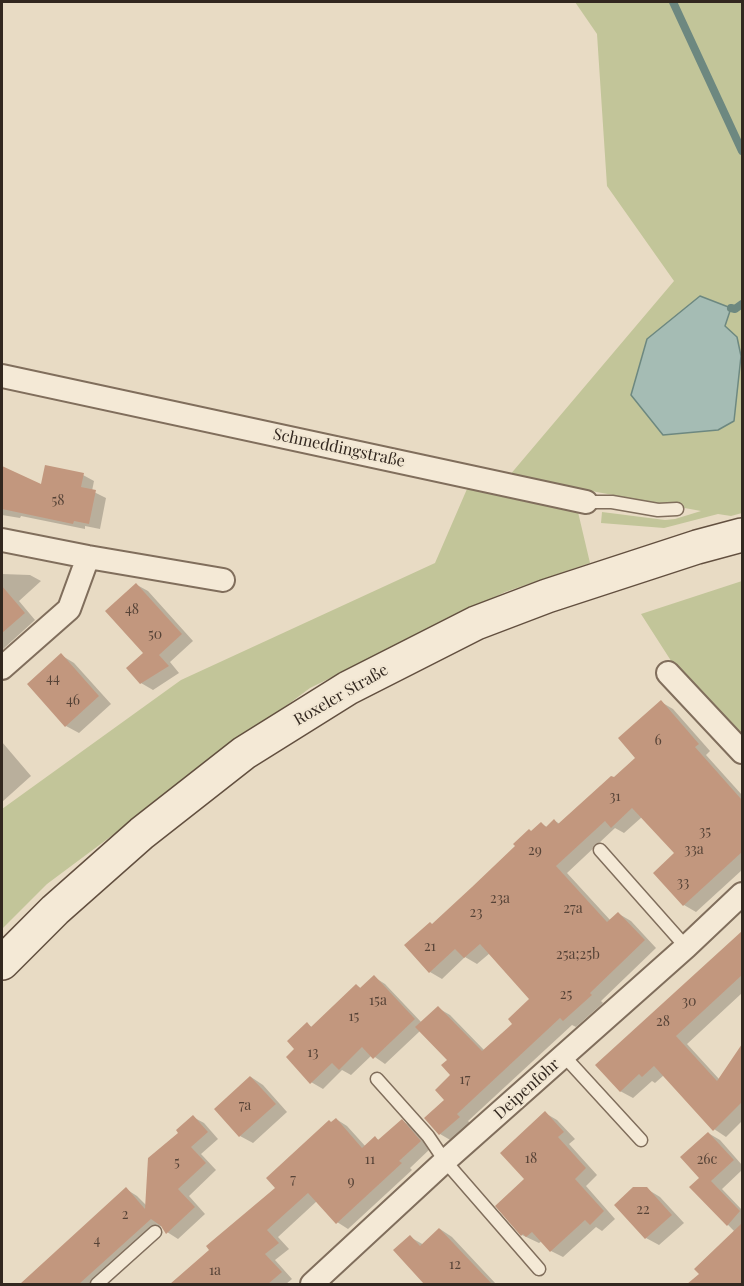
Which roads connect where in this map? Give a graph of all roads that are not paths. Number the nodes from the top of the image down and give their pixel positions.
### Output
1 (2, 376) edge
2 (586, 502) joint
3 (677, 509) dead end
4 (742, 536) edge
5 (2, 540) edge
6 (88, 557) junction
7 (224, 580) dead end
8 (2, 668) edge
9 (668, 673) dead end
10 (742, 752) edge
11 (600, 850) dead end
12 (742, 894) edge
13 (686, 947) junction
14 (2, 963) edge
15 (564, 1056) junction
16 (377, 1079) dead end
17 (641, 1140) dead end
18 (445, 1161) junction
19 (155, 1232) dead end
20 (539, 1269) dead end
21 (99, 1284) edge
22 (312, 1284) edge

1 - 2 street, Schmeddingstraße
2 - 3 lane, Schmeddingstraße
4 - 14 main road, Roxeler Straße
5 - 6 street
6 - 7 street
6 - 8 street
9 - 10 street
11 - 13 lane
12 - 13 street, Deipenfohr
13 - 15 street, Deipenfohr
15 - 17 lane
15 - 18 street, Deipenfohr
16 - 18 lane
18 - 20 lane
18 - 22 street, Deipenfohr
19 - 21 lane

